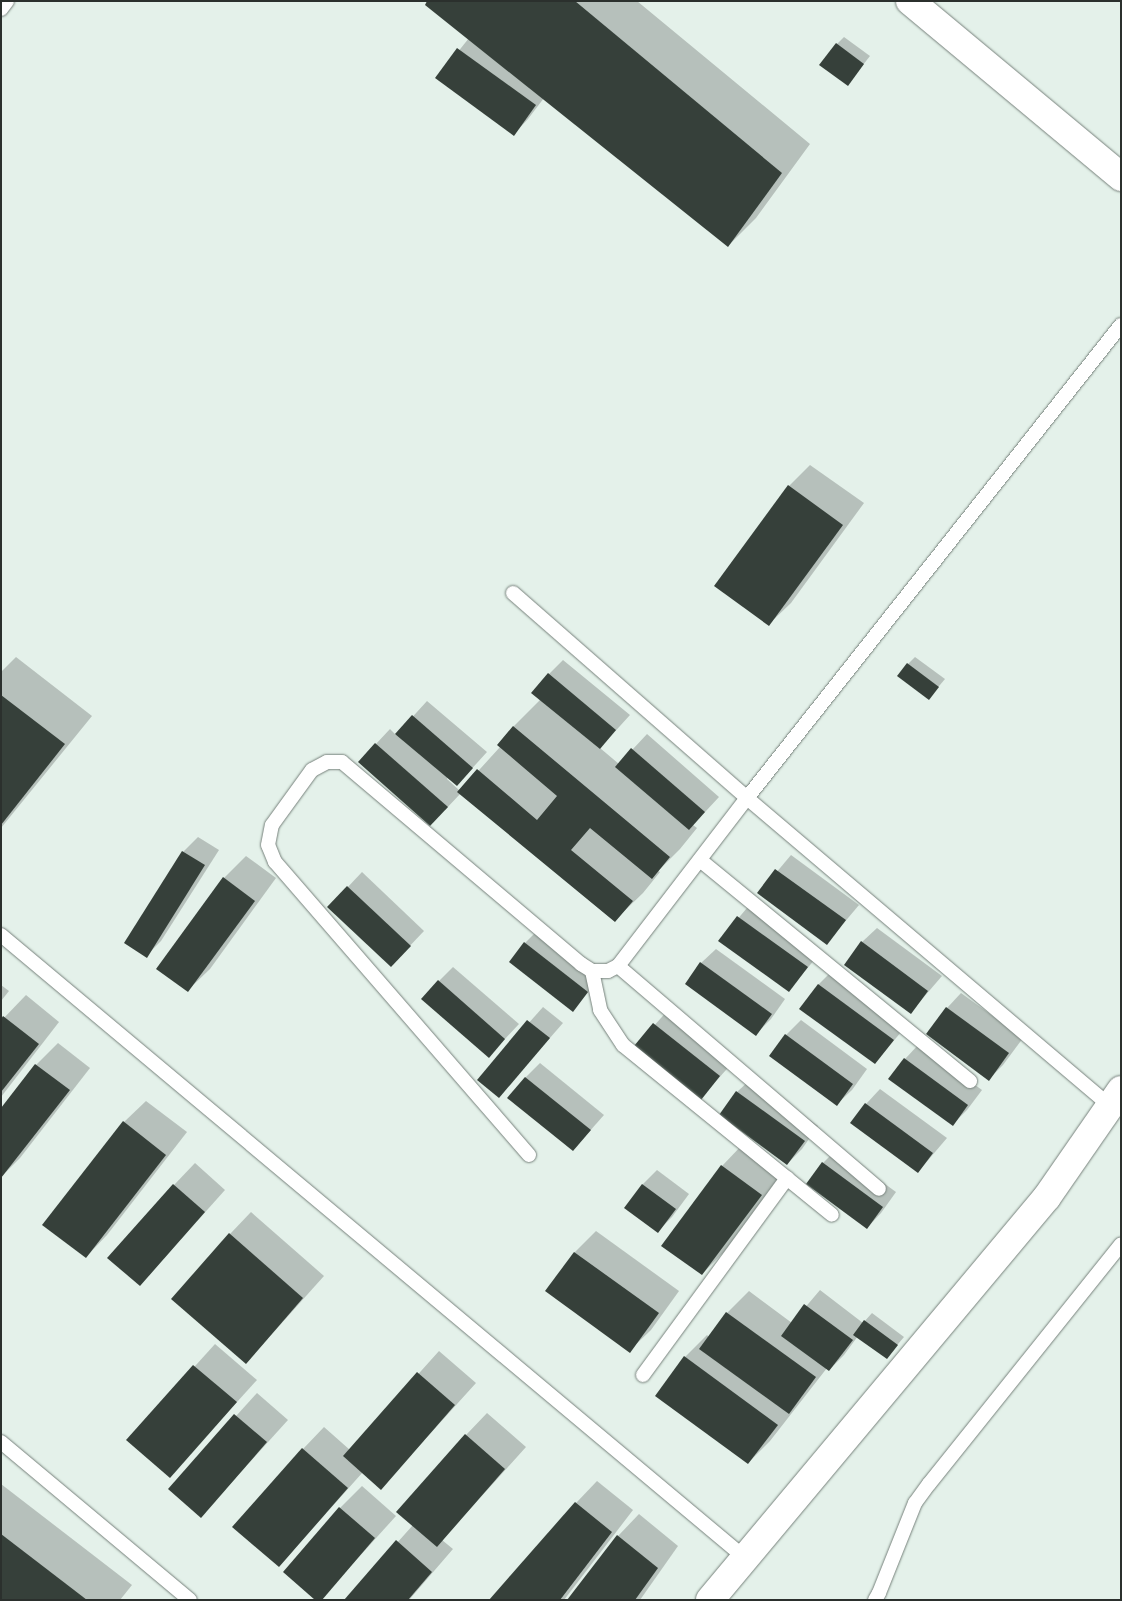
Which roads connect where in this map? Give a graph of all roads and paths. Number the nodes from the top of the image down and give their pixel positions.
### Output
1 (7, 1) edge
2 (910, 1) edge
3 (1, 8) edge
4 (1121, 177) edge
5 (1121, 325) edge
6 (513, 593) dead end
7 (747, 798) junction
8 (700, 860) junction
9 (1, 935) edge
10 (618, 966) junction
11 (592, 970) junction
12 (970, 1081) dead end
13 (1115, 1098) edge
14 (529, 1155) dead end
15 (787, 1178) junction
16 (879, 1189) dead end
17 (832, 1215) dead end
18 (1121, 1244) edge
19 (643, 1375) dead end
20 (1, 1442) edge
21 (745, 1558) junction
22 (190, 1600) edge
23 (710, 1600) edge
24 (874, 1600) edge

1 - 3 lane
2 - 4 main road
5 - 7 lane
6 - 7 lane
7 - 8 lane
7 - 13 lane
8 - 10 lane
8 - 12 lane
9 - 21 lane
10 - 11 lane
10 - 16 lane
11 - 14 lane
11 - 15 lane
13 - 21 main road
15 - 17 lane
15 - 19 lane
18 - 24 lane
20 - 22 lane
21 - 23 main road

